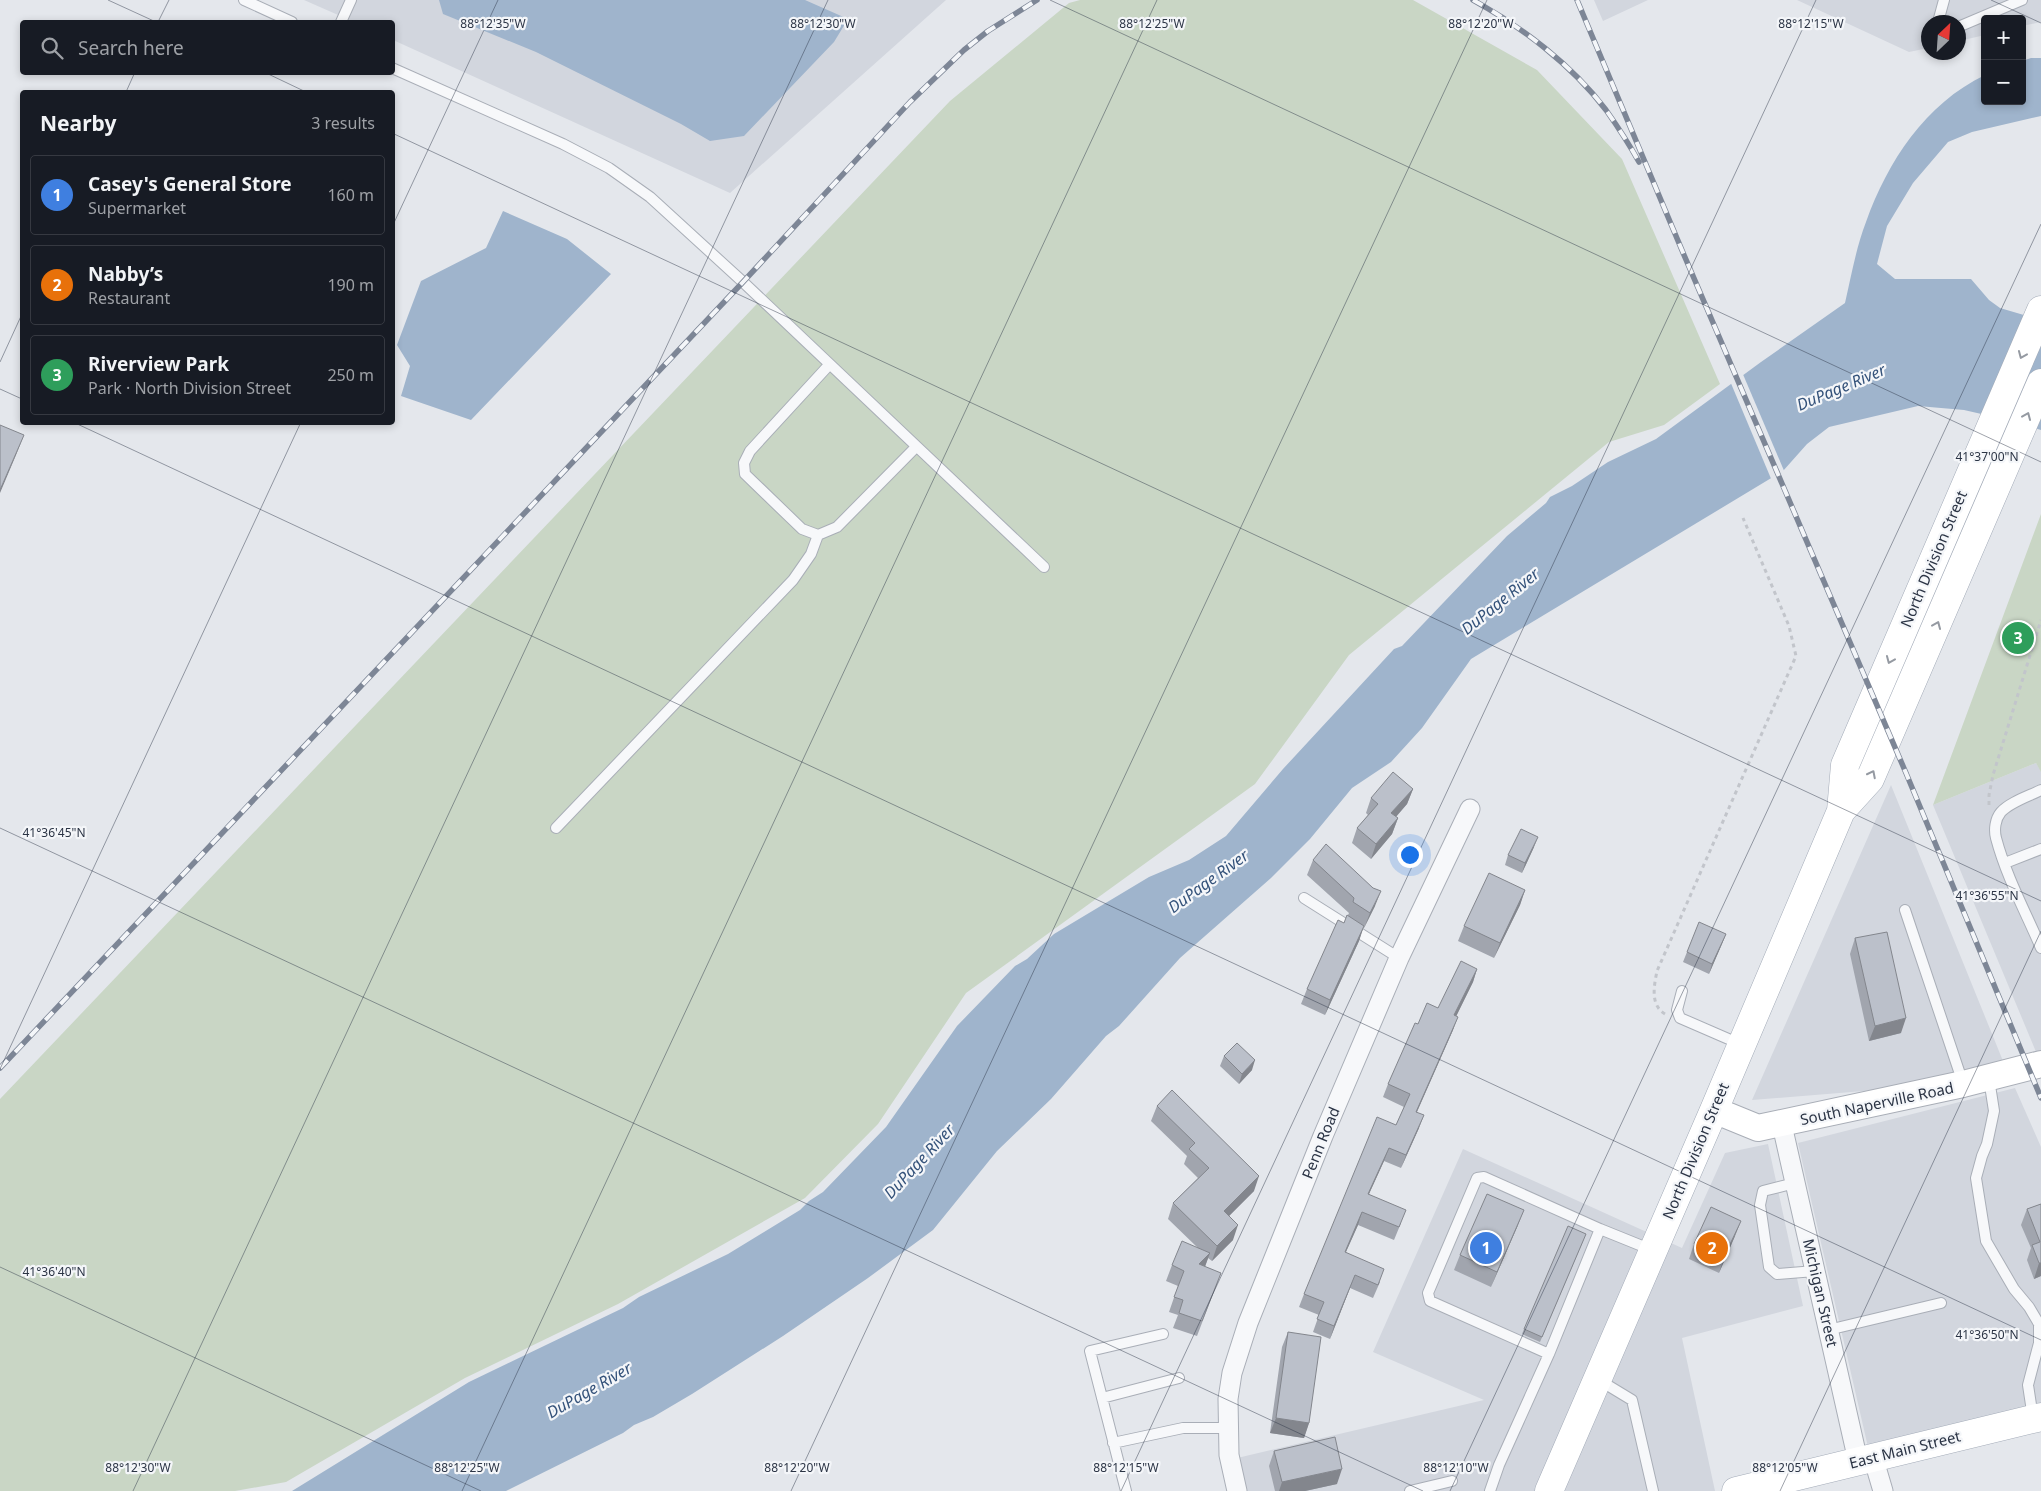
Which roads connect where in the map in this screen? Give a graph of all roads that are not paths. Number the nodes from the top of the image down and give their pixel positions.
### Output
1 (244, 0) edge
2 (351, 0) edge
3 (1944, 0) edge
4 (1998, 0) edge
5 (2022, 0) edge
6 (1993, 12) junction
7 (1940, 15) edge
8 (288, 20) edge
9 (341, 20) edge
10 (1966, 24) edge
11 (395, 69) edge
12 (2041, 310) edge
13 (830, 365) junction
14 (2041, 382) edge
15 (916, 447) junction
16 (818, 536) junction
17 (1044, 567) dead end
18 (2041, 790) edge
19 (1470, 809) dead end
20 (1841, 811) junction
21 (556, 828) dead end
22 (2041, 848) edge
23 (2005, 863) junction
24 (1304, 898) dead end
25 (1906, 910) dead end
26 (2041, 948) edge
27 (1399, 958) junction
28 (1682, 991) dead end
29 (1742, 1045) junction
30 (2041, 1064) edge
31 (1988, 1078) junction
32 (1963, 1084) junction
33 (1714, 1110) junction
34 (1782, 1125) junction
35 (1795, 1183) junction
36 (1600, 1229) junction
37 (1653, 1251) junction
38 (1815, 1271) junction
39 (1941, 1303) dead end
40 (1828, 1330) junction
41 (1163, 1334) dead end
42 (1549, 1354) junction
43 (1179, 1378) dead end
44 (1598, 1379) junction
45 (1102, 1398) junction
46 (2037, 1418) edge
47 (1228, 1428) junction
48 (1113, 1443) junction
49 (1865, 1459) junction
50 (1452, 1482) dead end
51 (1126, 1491) edge
52 (1238, 1491) edge
53 (1410, 1491) edge
54 (1490, 1491) edge
55 (1549, 1491) edge
56 (1653, 1491) edge
57 (1736, 1491) edge
58 (1883, 1491) edge

1 - 8 lane
2 - 9 lane
3 - 7 lane
4 - 6 lane
5 - 6 lane
6 - 10 lane
11 - 13 lane
12 -> 20 main road, North Division Street
13 - 15 lane
13 - 16 lane
20 -> 14 main road, North Division Street
15 - 16 lane
15 - 17 lane
16 - 21 lane
18 - 23 lane
19 - 27 street, Penn Road
20 - 29 main road, North Division Street
22 - 23 lane
23 - 26 lane
24 - 27 lane
25 - 32 lane
27 - 47 street, Penn Road
28 - 29 lane
29 - 33 main road, North Division Street
30 - 31 main road, South Naperville Road
31 - 32 main road, South Naperville Road
31 - 46 lane
32 - 34 main road, South Naperville Road
33 - 34 main road, South Naperville Road
33 - 37 main road, North Division Street
34 - 35 street, Michigan Street
35 - 38 street, Michigan Street
35 - 38 lane
36 - 37 lane
36 - 42 lane
36 - 42 lane
37 - 44 main road, North Division Street
38 - 40 street, Michigan Street
39 - 40 lane
40 - 49 street, Michigan Street
41 - 45 lane
42 - 54 lane
43 - 45 lane
44 - 55 main road, North Division Street
44 - 56 lane
45 - 48 lane
46 - 49 main road, East Main Street
47 - 48 lane
47 - 52 street, Penn Road
48 - 51 lane
49 - 57 main road, East Main Street
49 - 58 street, Michigan Street
50 - 53 lane

